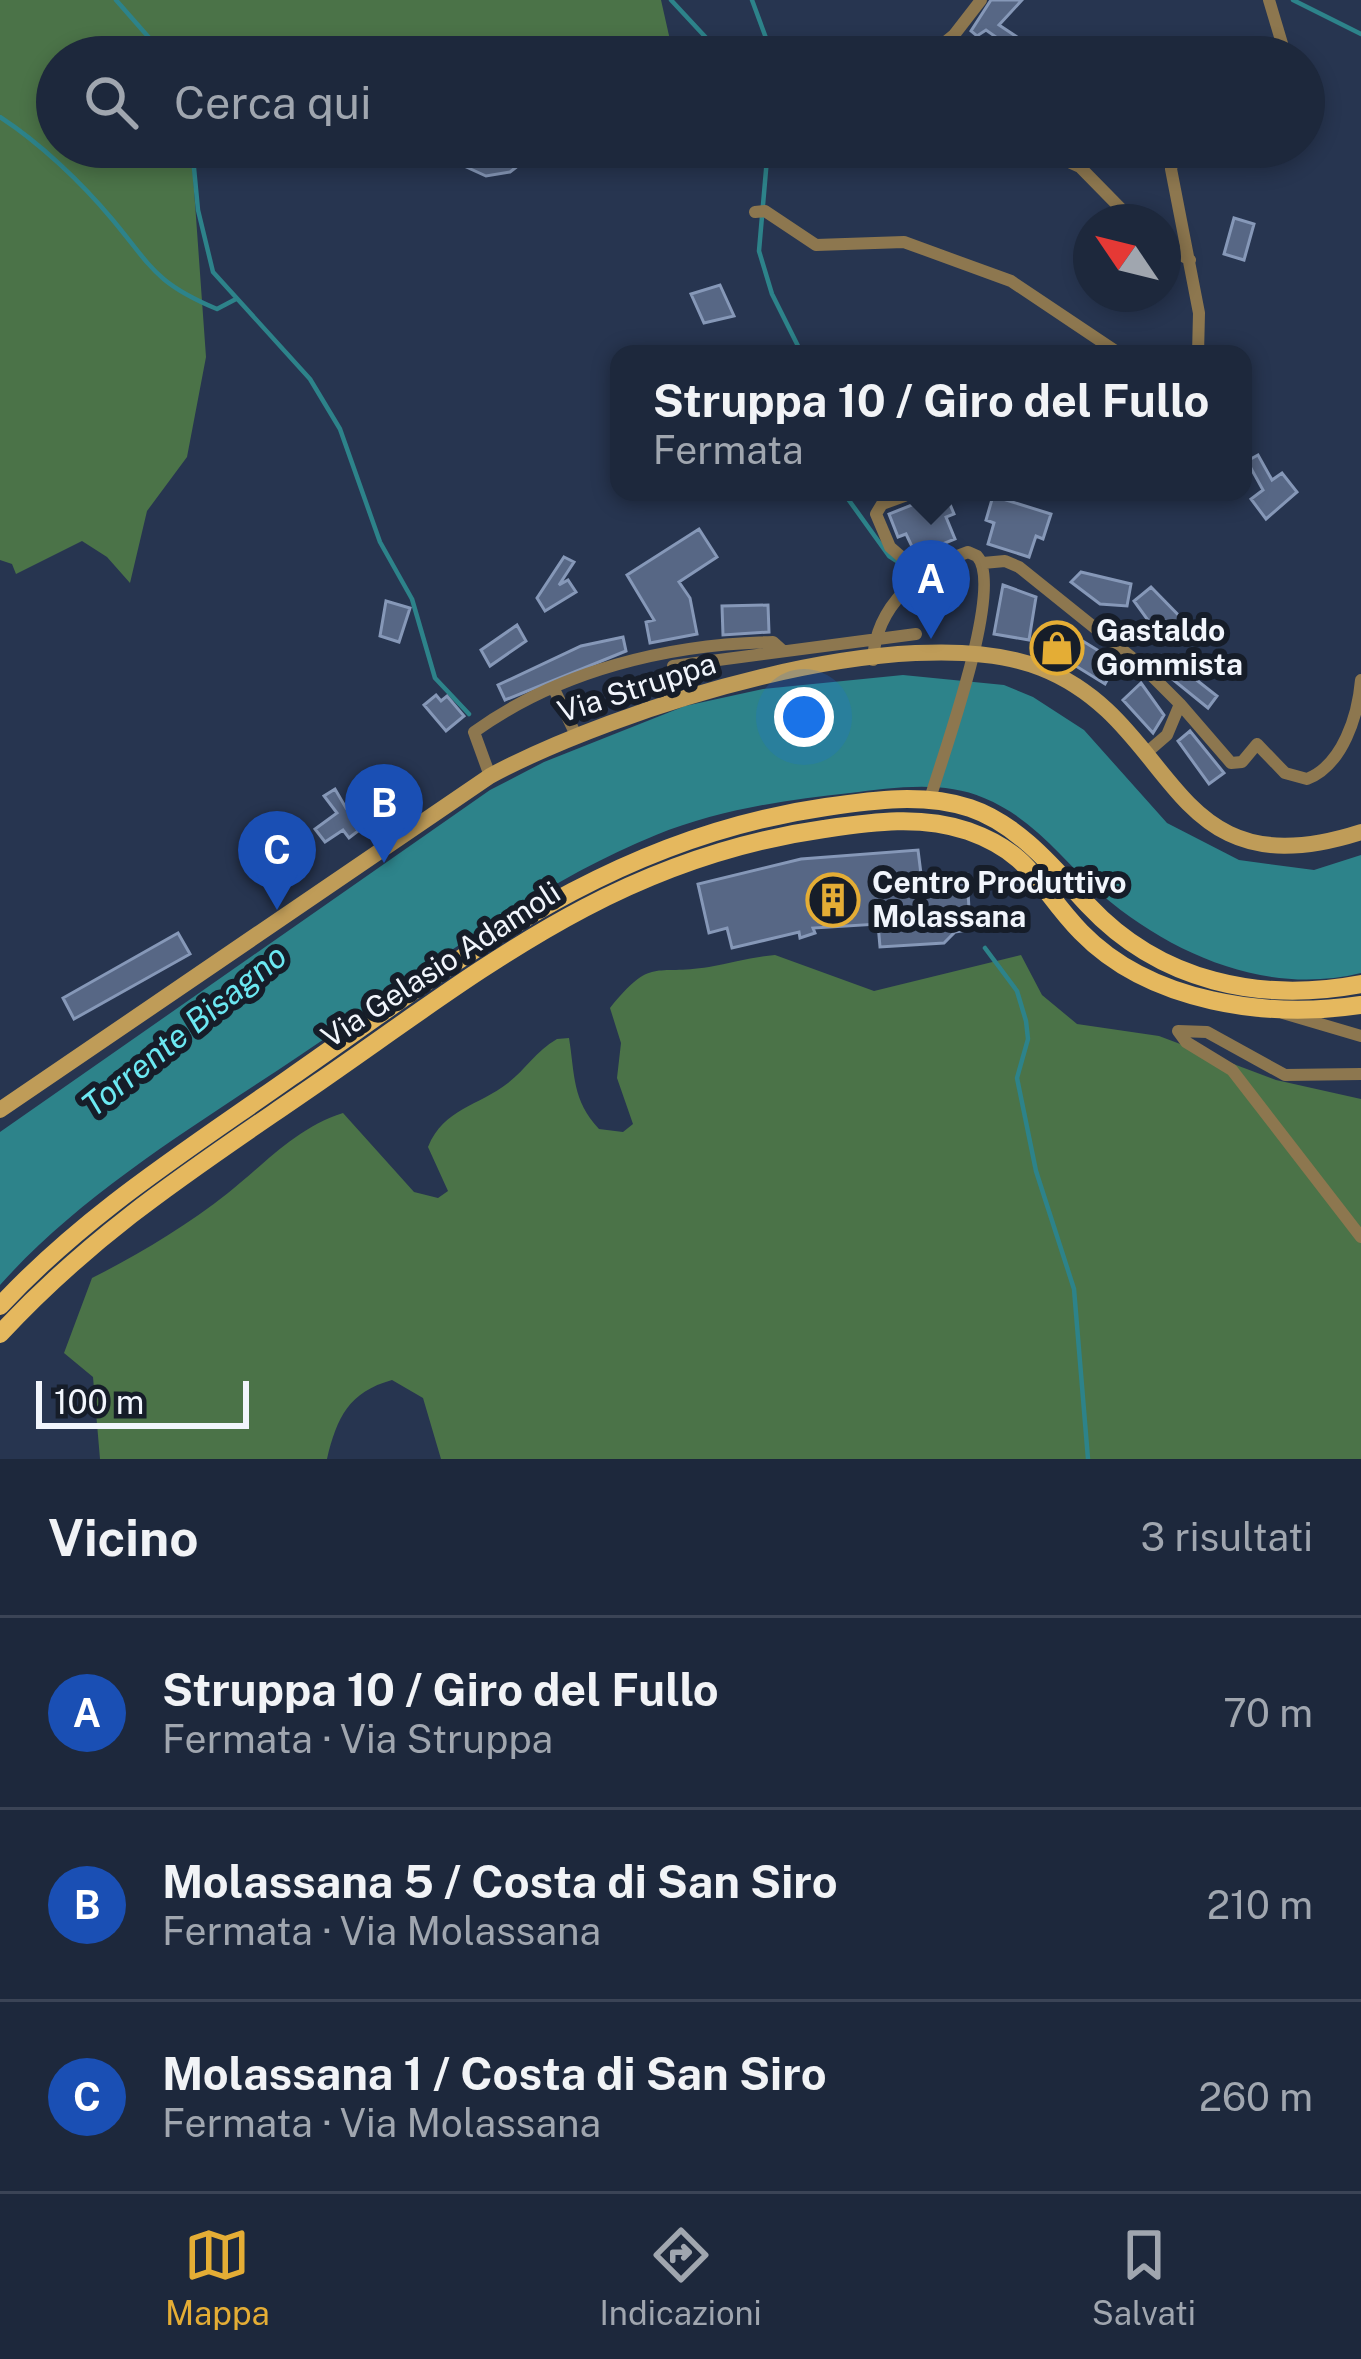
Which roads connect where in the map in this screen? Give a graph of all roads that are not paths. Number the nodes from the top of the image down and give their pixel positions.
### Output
1 (981, 0) edge
2 (1269, 0) edge
3 (953, 36) edge
4 (1280, 36) edge
5 (1082, 168) edge
6 (1171, 168) edge
7 (1117, 204) edge
8 (760, 212) dead end
9 (1181, 255) edge
10 (1190, 260) junction
11 (1107, 345) edge
12 (1199, 345) edge
13 (890, 501) edge
14 (983, 562) junction
15 (920, 573) junction
16 (916, 634) dead end
17 (679, 647) junction
18 (783, 648) junction
19 (874, 651) junction
20 (972, 653) junction
21 (694, 665) junction
22 (673, 666) dead end
23 (807, 670) junction
24 (1361, 680) edge
25 (554, 689) junction
26 (1180, 704) junction
27 (575, 734) junction
28 (1145, 754) junction
29 (490, 776) junction
30 (930, 795) junction
31 (1361, 832) edge
32 (1361, 984) edge
33 (1361, 1005) edge
34 (1280, 1012) junction
35 (1361, 1036) edge
36 (1361, 1074) edge
37 (0, 1110) edge
38 (1361, 1237) edge
39 (0, 1306) edge
40 (0, 1334) edge

1 - 3 street
2 - 4 street
5 - 7 street
6 - 10 street
8 - 11 street
9 - 10 street
10 - 12 street
13 - 15 street
14 - 15 street
14 - 20 street
14 - 26 street
15 - 19 street
16 - 19 street, Via Struppa
17 - 18 street
17 - 21 street, Via Struppa
17 - 25 street
18 - 19 street, Via Struppa
18 - 21 street, Via Struppa
18 - 23 street
19 - 20 main road, Via Struppa
19 - 23 main road, Via Struppa
20 - 28 main road, Via Struppa
20 - 30 street
21 - 22 street, Via Struppa
23 - 27 main road, Via Struppa
24 - 26 street
25 - 27 street
25 - 29 street
26 - 28 street
27 - 29 main road, Via Struppa
28 - 31 main road, Via Struppa
29 - 37 main road, Via Struppa
30 - 32 main road, Via Gelasio Adamoli
30 - 39 main road, Via Gelasio Adamoli
33 - 34 main road, Via Gelasio Adamoli
34 - 35 street
34 - 40 main road, Via Gelasio Adamoli
36 - 38 street

